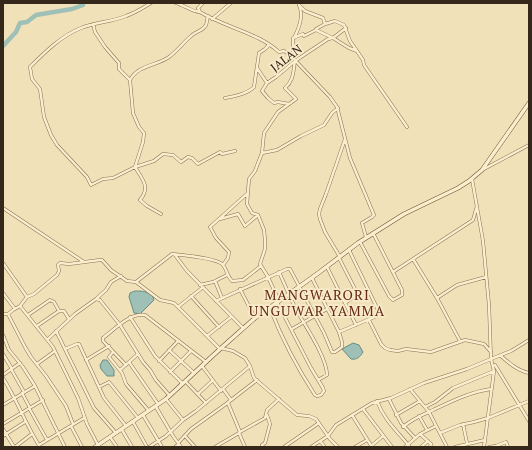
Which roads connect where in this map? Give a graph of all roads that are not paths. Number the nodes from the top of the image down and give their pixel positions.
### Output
1 (151, 3) edge
2 (176, 3) edge
3 (203, 3) edge
4 (231, 3) edge
5 (200, 12) junction
6 (208, 16) junction
7 (212, 19) junction
8 (93, 24) junction
9 (325, 24) junction
10 (346, 28) junction
11 (316, 30) junction
12 (293, 38) junction
13 (333, 38) junction
14 (269, 45) junction
15 (357, 51) junction
16 (294, 59) junction
17 (256, 68) junction
18 (130, 80) junction
19 (267, 83) junction
20 (225, 98) dead end
21 (529, 103) edge
22 (288, 104) junction
23 (338, 108) junction
24 (407, 127) dead end
25 (345, 138) junction
26 (529, 145) edge
27 (235, 151) dead end
28 (262, 153) junction
29 (135, 167) junction
30 (482, 170) junction
31 (472, 179) junction
32 (248, 193) junction
33 (477, 203) junction
34 (3, 208) edge
35 (161, 214) dead end
36 (258, 215) junction
37 (217, 220) junction
38 (374, 233) junction
39 (366, 238) junction
40 (360, 242) junction
41 (349, 250) junction
42 (174, 255) junction
43 (339, 258) junction
44 (413, 259) junction
45 (84, 262) junction
46 (3, 263) edge
47 (223, 265) junction
48 (261, 266) junction
49 (327, 267) junction
50 (279, 272) junction
51 (392, 272) junction
52 (227, 275) junction
53 (121, 276) junction
54 (268, 277) junction
55 (486, 277) junction
56 (312, 278) junction
57 (215, 281) junction
58 (136, 282) junction
59 (201, 286) junction
60 (300, 287) junction
61 (240, 289) junction
62 (3, 293) edge
63 (288, 295) junction
64 (191, 296) junction
65 (27, 297) junction
66 (222, 298) junction
67 (437, 298) junction
68 (96, 299) junction
69 (216, 301) junction
70 (278, 302) junction
71 (345, 302) junction
72 (20, 306) junction
73 (178, 307) junction
74 (270, 308) junction
75 (15, 309) junction
76 (327, 309) junction
77 (59, 311) junction
78 (3, 314) edge
79 (8, 314) junction
80 (28, 315) junction
81 (231, 316) junction
82 (315, 316) junction
83 (130, 317) junction
84 (255, 318) junction
85 (70, 319) junction
86 (369, 320) junction
87 (304, 323) junction
88 (120, 325) junction
89 (356, 325) junction
90 (37, 326) junction
91 (219, 327) junction
92 (243, 328) junction
93 (292, 329) junction
94 (56, 331) junction
95 (339, 332) junction
96 (3, 335) edge
97 (207, 336) junction
98 (48, 339) junction
99 (529, 340) edge
100 (178, 341) junction
101 (460, 341) junction
102 (109, 346) junction
103 (220, 348) junction
104 (65, 349) junction
105 (169, 350) junction
106 (55, 351) junction
107 (191, 351) junction
108 (114, 352) junction
109 (491, 352) junction
110 (3, 354) edge
111 (138, 354) junction
112 (501, 356) junction
113 (86, 360) junction
114 (491, 360) junction
115 (159, 361) junction
116 (181, 361) junction
117 (129, 362) junction
118 (206, 362) junction
119 (20, 363) junction
120 (37, 364) junction
121 (126, 365) junction
122 (202, 366) junction
123 (250, 366) junction
124 (11, 369) junction
125 (120, 370) junction
126 (494, 371) junction
127 (170, 372) junction
128 (195, 373) junction
129 (529, 373) edge
130 (3, 377) edge
131 (257, 380) junction
132 (318, 380) junction
133 (212, 381) junction
134 (184, 383) junction
135 (35, 386) junction
136 (99, 387) junction
137 (410, 389) junction
138 (491, 389) junction
139 (222, 390) junction
140 (23, 393) junction
141 (198, 394) junction
142 (170, 396) junction
143 (14, 397) junction
144 (279, 399) junction
145 (389, 399) junction
146 (43, 400) junction
147 (166, 400) junction
148 (232, 400) junction
149 (377, 401) junction
150 (420, 401) junction
151 (529, 401) edge
152 (206, 403) junction
153 (228, 403) junction
154 (3, 405) edge
155 (519, 405) junction
156 (157, 406) junction
157 (425, 407) junction
158 (29, 408) junction
159 (363, 408) junction
160 (149, 411) junction
161 (429, 412) junction
162 (21, 413) junction
163 (267, 414) junction
164 (144, 415) junction
165 (352, 415) junction
166 (396, 416) junction
167 (419, 416) junction
168 (84, 418) junction
169 (139, 418) junction
170 (488, 418) junction
171 (183, 420) junction
172 (529, 421) edge
173 (25, 422) junction
174 (133, 422) junction
175 (319, 423) junction
176 (3, 424) edge
177 (462, 424) junction
178 (72, 425) junction
179 (126, 426) junction
180 (403, 426) junction
181 (436, 426) junction
182 (3, 429) edge
183 (122, 430) junction
184 (427, 430) junction
185 (171, 431) junction
186 (240, 432) junction
187 (59, 433) junction
188 (116, 433) junction
189 (440, 433) junction
190 (32, 434) junction
191 (420, 434) junction
192 (4, 435) edge
193 (185, 436) junction
194 (328, 436) junction
195 (383, 436) junction
196 (110, 437) junction
197 (415, 438) junction
198 (47, 440) junction
199 (367, 440) junction
200 (485, 440) junction
201 (320, 441) junction
202 (428, 441) junction
203 (158, 442) junction
204 (179, 443) junction
205 (467, 443) junction
206 (39, 446) edge
207 (97, 446) edge
208 (285, 446) edge
209 (409, 446) edge
210 (14, 447) edge
211 (65, 447) edge
212 (82, 447) edge
213 (117, 447) edge
214 (132, 447) edge
215 (148, 447) edge
216 (162, 447) edge
217 (175, 447) edge
218 (181, 447) edge
219 (195, 447) edge
220 (215, 447) edge
221 (245, 447) edge
222 (263, 447) edge
223 (311, 447) edge
224 (325, 447) edge
225 (338, 447) edge
226 (355, 447) edge
227 (371, 447) edge
228 (392, 447) edge
229 (405, 447) edge
230 (421, 447) edge
231 (430, 447) edge
232 (447, 447) edge
233 (455, 447) edge
234 (484, 447) edge
235 (489, 447) edge
236 (508, 447) edge

1 - 8 street
2 - 5 street
3 - 5 street
4 - 7 street
5 - 6 street
6 - 7 street
6 - 18 street
7 - 14 street
8 - 18 street
8 - 29 street
9 - 10 street
9 - 11 street, JALAN
9 - 12 street, JALAN
10 - 13 street, JALAN
10 - 15 street
11 - 12 street, JALAN
11 - 13 street
12 - 16 street, JALAN
13 - 15 street
13 - 16 street, JALAN
14 - 16 street
14 - 17 street, JALAN
15 - 24 street
16 - 19 street, JALAN
16 - 22 street
16 - 23 street
17 - 19 street, JALAN
17 - 20 street, JALAN
18 - 29 street
19 - 22 street
21 - 30 street
22 - 28 street
23 - 25 street
23 - 28 street
25 - 39 street
25 - 43 street
26 - 30 street
27 - 29 street
28 - 32 street
29 - 35 street
30 - 31 street
31 - 33 street
31 - 38 street
32 - 36 street
32 - 37 street
33 - 44 street
33 - 55 street
34 - 45 street
36 - 37 street
36 - 48 street
37 - 47 street
38 - 39 street
38 - 51 street
39 - 40 street
40 - 41 street
40 - 51 street
41 - 43 street
41 - 86 street
42 - 47 street
42 - 58 street
42 - 59 street
43 - 49 street
43 - 71 street
44 - 51 street
44 - 67 street
45 - 53 street
45 - 65 street
46 - 65 street
47 - 52 street
48 - 52 street
48 - 54 street
49 - 56 street
49 - 71 street
50 - 54 street
50 - 60 street
50 - 63 street
52 - 57 street
53 - 58 street
53 - 68 street
54 - 61 street
54 - 70 street
55 - 67 street
55 - 109 street
56 - 60 street
56 - 76 street
57 - 59 street
57 - 66 street
58 - 73 street
59 - 64 street
59 - 69 street
60 - 63 street
60 - 82 street
61 - 66 street
61 - 84 street
62 - 75 street
63 - 70 street
63 - 87 street
64 - 73 street
64 - 91 street
65 - 72 street
66 - 69 street
67 - 101 street
68 - 85 street
68 - 88 street
69 - 81 street
70 - 74 street
70 - 93 street
71 - 89 street
72 - 75 street
72 - 80 street
73 - 97 street
74 - 84 street
74 - 132 street
75 - 79 street
76 - 82 street
76 - 95 street
77 - 80 street
77 - 85 street
77 - 90 street
78 - 79 street
79 - 120 street
80 - 90 street
81 - 91 street
81 - 92 street
82 - 87 street
82 - 95 street
83 - 88 street
83 - 100 street
83 - 115 street
84 - 92 street
85 - 94 street
86 - 89 street
86 - 101 street
87 - 93 street
87 - 132 street
88 - 102 street
88 - 111 street
89 - 95 street
90 - 98 street
91 - 97 street
92 - 103 street
93 - 132 street
94 - 98 street
94 - 104 street
96 - 119 street
97 - 103 street
98 - 106 street
99 - 112 street
100 - 105 street
100 - 107 street
101 - 109 street
102 - 108 street
102 - 113 street
103 - 118 street
103 - 123 street
104 - 113 street
104 - 188 street
105 - 115 street
105 - 116 street
106 - 120 street
106 - 168 street
107 - 116 street
107 - 118 street
108 - 121 street
108 - 125 street
109 - 114 street
110 - 124 street
111 - 117 street
111 - 142 street
112 - 114 street
112 - 129 street
113 - 136 street
114 - 126 street
114 - 137 street
114 - 155 street
115 - 127 street
116 - 127 street
116 - 128 street
117 - 121 street
117 - 156 street
118 - 122 street
119 - 124 street
119 - 135 street
120 - 178 street
121 - 125 street
122 - 128 street
122 - 133 street
123 - 131 street
123 - 139 street
124 - 130 street
124 - 140 street
125 - 160 street
126 - 138 street
126 - 157 street
127 - 134 street
128 - 134 street
130 - 143 street
131 - 144 street
131 - 148 street
133 - 139 street
133 - 141 street
134 - 141 street
134 - 142 street
135 - 140 street
135 - 146 street
136 - 169 street
136 - 179 street
137 - 145 street
137 - 150 street
138 - 161 street
138 - 170 street
139 - 148 street
139 - 152 street
140 - 143 street
140 - 158 street
141 - 152 street
142 - 147 street
143 - 154 street
143 - 162 street
144 - 163 street
144 - 175 street
145 - 149 street
145 - 166 street
146 - 158 street
146 - 187 street
147 - 156 street
147 - 171 street
148 - 153 street
149 - 159 street
149 - 209 street
150 - 157 street
150 - 166 street
151 - 155 street
152 - 171 street
153 - 186 street
153 - 193 street
155 - 170 street
155 - 172 street
156 - 160 street
156 - 185 street
157 - 161 street
158 - 162 street
158 - 198 street
159 - 165 street
159 - 195 street
160 - 164 street
161 - 167 street
161 - 181 street
162 - 173 street
162 - 176 street
163 - 186 street
163 - 222 street
164 - 169 street
164 - 203 street
165 - 194 street
165 - 199 street
166 - 180 street
167 - 180 street
167 - 184 street
168 - 178 street
168 - 207 street
169 - 174 street
170 - 177 street
170 - 200 street
171 - 185 street
173 - 190 street
173 - 192 street
174 - 179 street
174 - 215 street
175 - 194 street
175 - 208 street
177 - 189 street
177 - 205 street
178 - 187 street
178 - 212 street
179 - 183 street
180 - 197 street
181 - 184 street
181 - 189 street
182 - 192 street
183 - 188 street
183 - 214 street
184 - 191 street
185 - 203 street
185 - 204 street
186 - 220 street
186 - 221 street
187 - 198 street
187 - 211 street
188 - 196 street
189 - 232 street
190 - 206 street
190 - 210 street
191 - 197 street
191 - 202 street
192 - 210 street
193 - 204 street
193 - 219 street
194 - 201 street
194 - 225 street
195 - 227 street
195 - 228 street
196 - 207 street
196 - 213 street
197 - 209 street
198 - 206 street
199 - 226 street
199 - 227 street
200 - 205 street
200 - 234 street
201 - 223 street
201 - 224 street
202 - 230 street
202 - 231 street
203 - 215 street
203 - 216 street
204 - 217 street
204 - 218 street
205 - 233 street
209 - 229 street
235 - 236 street

